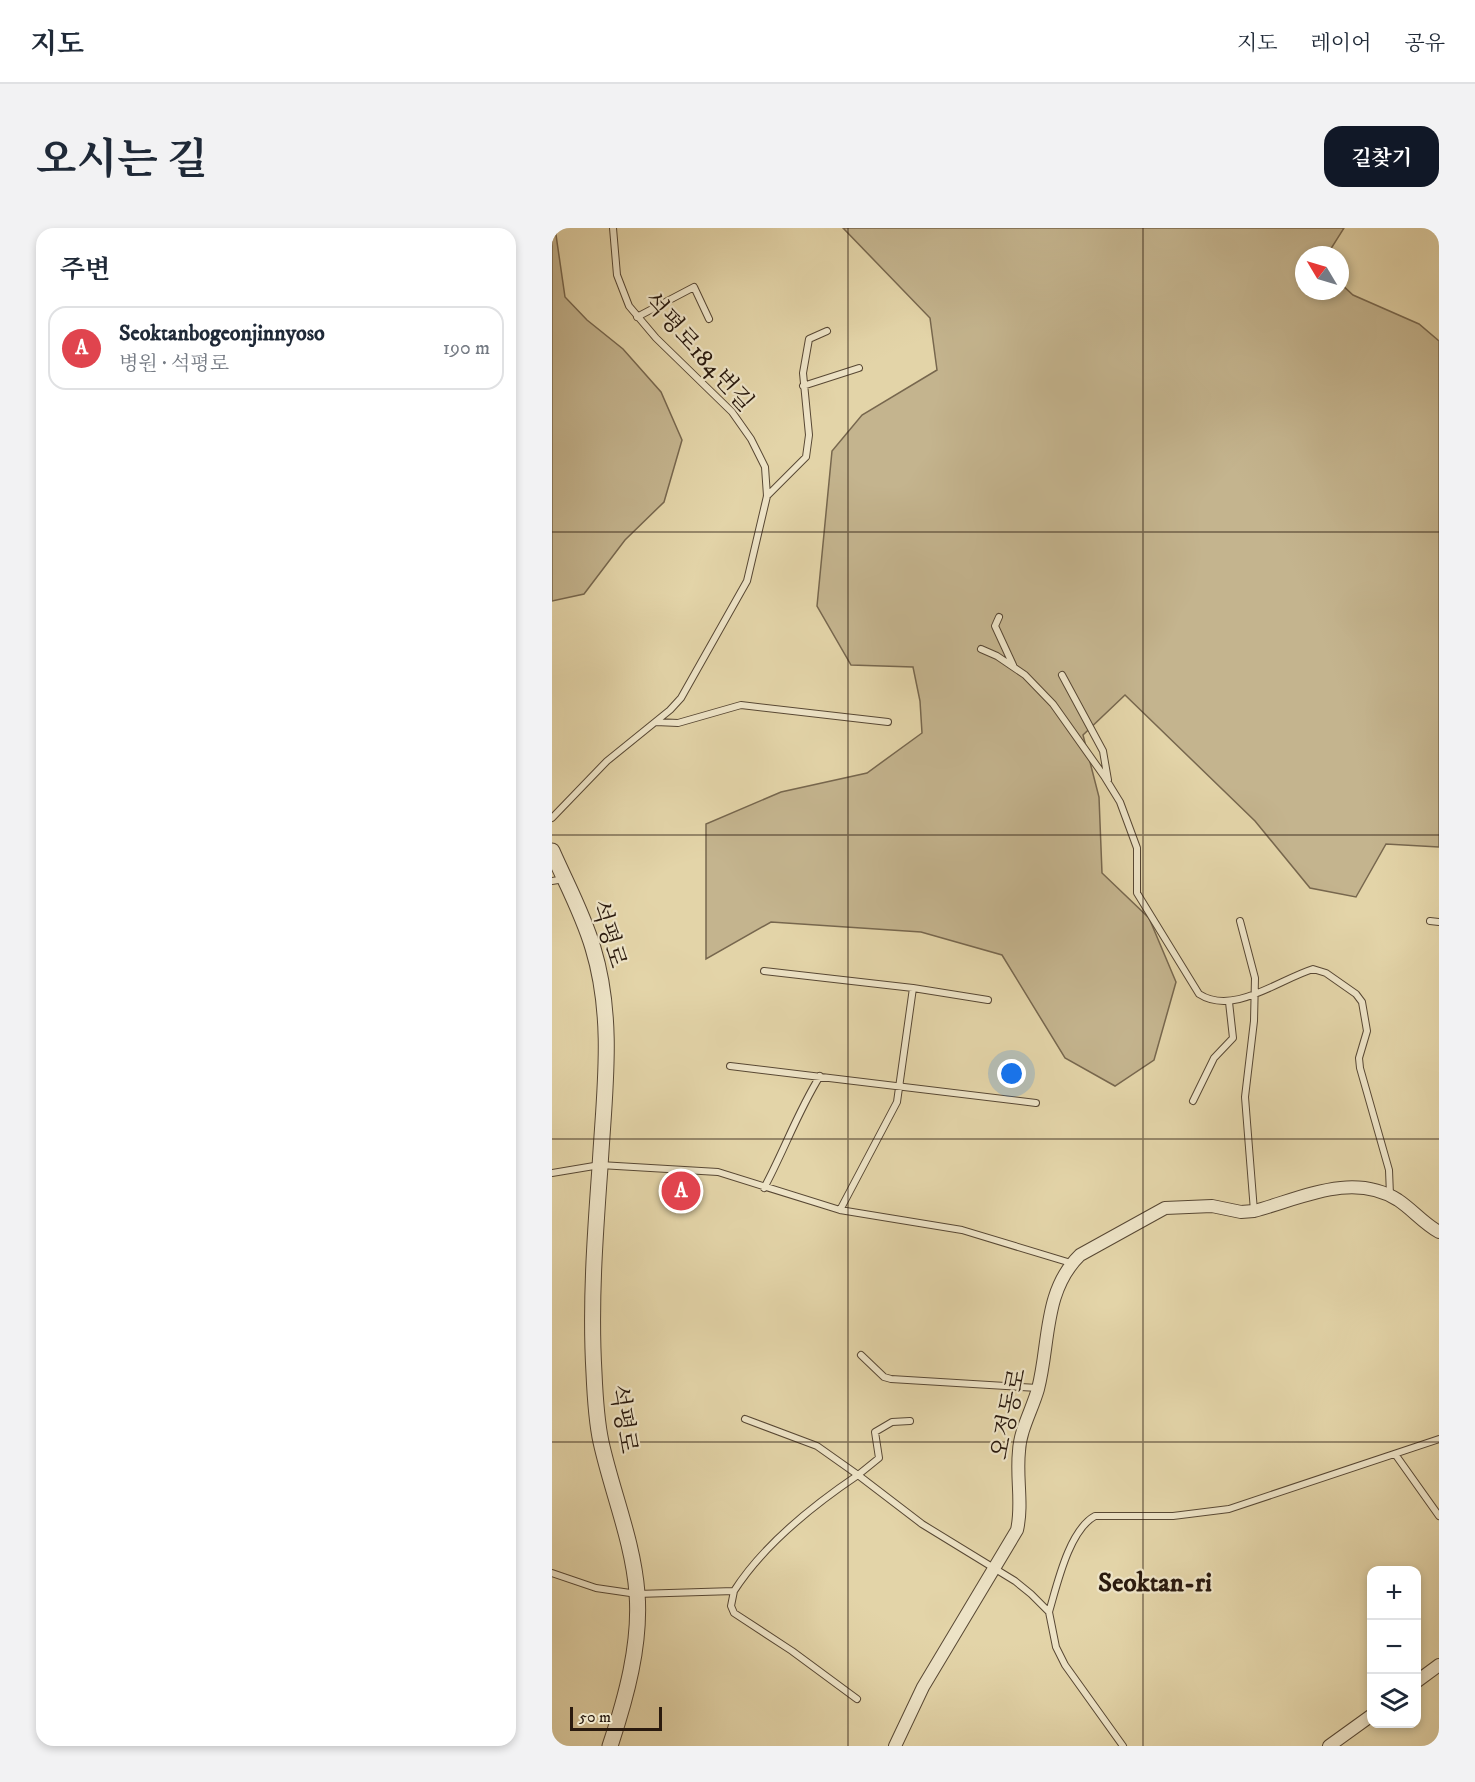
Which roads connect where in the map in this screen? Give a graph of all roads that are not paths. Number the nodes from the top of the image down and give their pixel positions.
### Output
1 (614, 228) edge
2 (637, 317) junction
3 (709, 319) dead end
4 (827, 331) dead end
5 (859, 368) dead end
6 (803, 386) junction
7 (767, 495) junction
8 (999, 617) dead end
9 (981, 649) dead end
10 (1013, 665) junction
11 (1062, 675) dead end
12 (656, 722) junction
13 (888, 722) dead end
14 (1109, 784) junction
15 (552, 818) edge
16 (552, 851) edge
17 (558, 880) edge
18 (1240, 921) dead end
19 (1430, 921) dead end
20 (1439, 921) edge
21 (764, 971) dead end
22 (913, 988) junction
23 (1254, 993) junction
24 (988, 1000) dead end
25 (1228, 1002) junction
26 (730, 1066) dead end
27 (820, 1076) junction
28 (899, 1087) junction
29 (1193, 1101) dead end
30 (1036, 1102) dead end
31 (600, 1165) junction
32 (552, 1173) edge
33 (764, 1188) junction
34 (1389, 1196) junction
35 (840, 1210) junction
36 (1254, 1211) junction
37 (1439, 1232) edge
38 (1071, 1263) junction
39 (861, 1355) dead end
40 (1038, 1388) junction
41 (745, 1419) dead end
42 (910, 1420) dead end
43 (1439, 1439) edge
44 (1395, 1454) junction
45 (858, 1475) junction
46 (1439, 1516) edge
47 (994, 1569) junction
48 (552, 1573) edge
49 (735, 1591) junction
50 (637, 1594) junction
51 (1049, 1612) junction
52 (1439, 1665) edge
53 (1421, 1678) edge
54 (857, 1699) dead end
55 (1367, 1718) edge
56 (610, 1746) edge
57 (895, 1746) edge
58 (1124, 1746) edge
59 (1329, 1746) edge

1 - 2 lane, 석평로184번길
2 - 3 lane
2 - 7 lane, 석평로184번길
4 - 6 lane
5 - 6 lane
6 - 7 lane
7 - 12 lane, 석평로184번길
8 - 10 lane
9 - 10 lane
10 - 14 lane
11 - 14 lane
12 - 13 lane
12 - 15 lane, 석평로184번길
14 - 25 lane
16 - 17 street, 석평로
17 - 31 street, 석평로
18 - 23 lane
19 - 20 lane
21 - 22 lane
22 - 24 lane
22 - 28 lane
23 - 25 lane
23 - 34 lane
23 - 36 lane
25 - 29 lane
26 - 27 lane
27 - 28 lane
27 - 33 lane
28 - 30 lane
28 - 35 lane
31 - 32 lane
31 - 33 lane
31 - 50 street, 석평로
33 - 35 lane
34 - 36 street, 오정동로
34 - 37 street, 오정동로
35 - 38 lane
36 - 38 street, 오정동로
38 - 40 street, 오정동로
39 - 40 lane
40 - 47 street, 오정동로
41 - 45 lane
42 - 45 lane
43 - 44 lane
44 - 46 lane
44 - 51 lane
45 - 47 lane
45 - 49 lane
47 - 51 lane
47 - 57 street, 오정동로
48 - 50 lane
49 - 50 lane
49 - 54 lane
50 - 56 street, 석평로
51 - 58 lane
52 - 53 street
55 - 59 street

